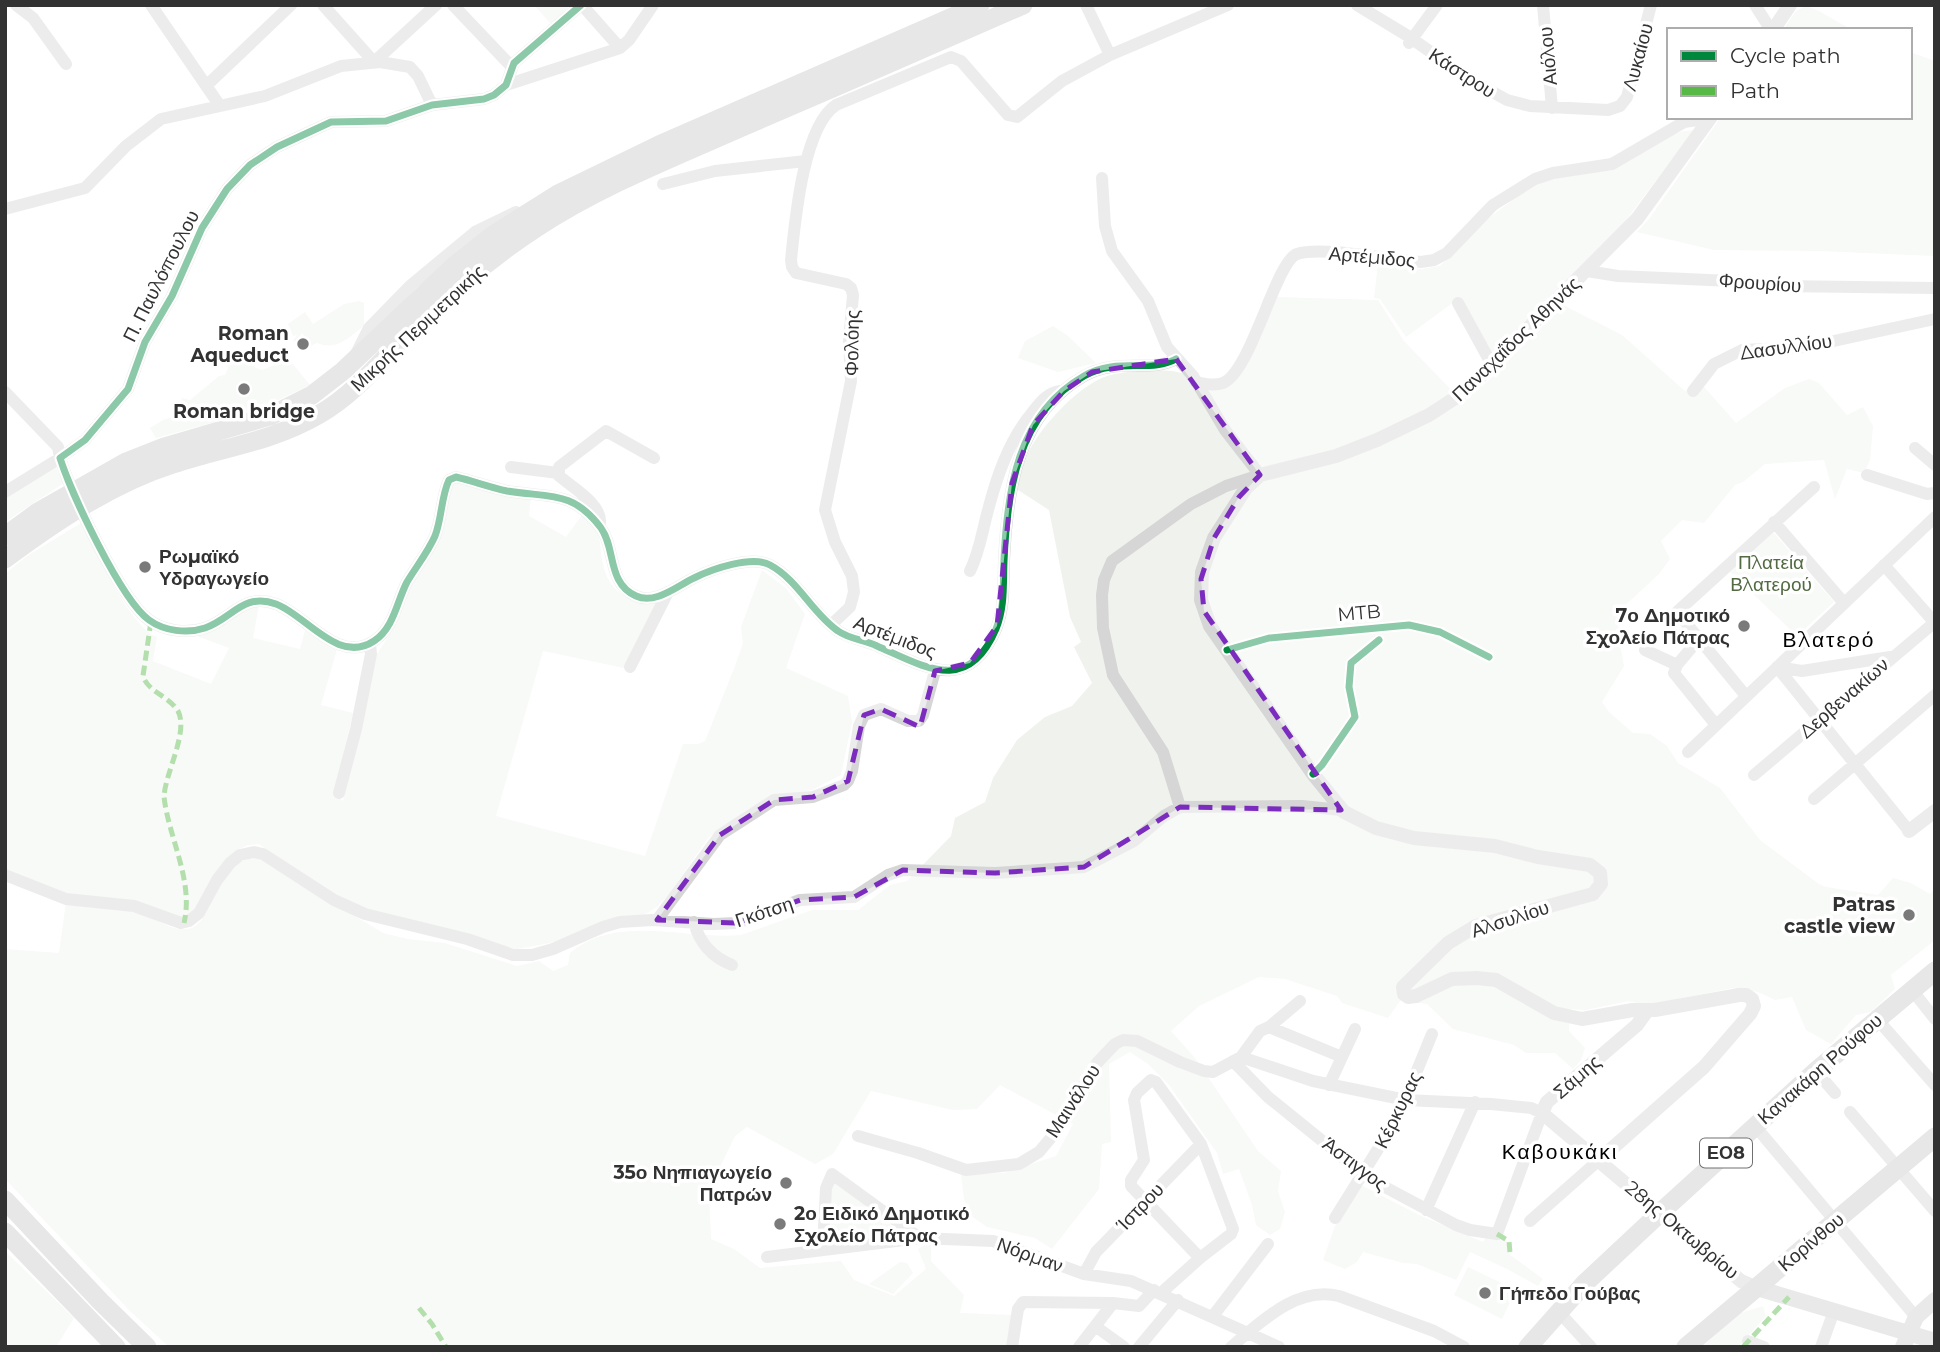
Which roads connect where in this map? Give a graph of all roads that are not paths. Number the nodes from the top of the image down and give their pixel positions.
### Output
1 (16, 5) edge
2 (151, 5) edge
3 (291, 5) edge
4 (323, 5) edge
5 (436, 5) edge
6 (453, 5) edge
7 (581, 5) edge
8 (653, 5) edge
9 (980, 5) edge
10 (1023, 5) edge
11 (1086, 5) edge
12 (1228, 5) edge
13 (1357, 5) edge
14 (1437, 5) edge
15 (1543, 5) edge
16 (1651, 5) edge
17 (1755, 5) edge
18 (1790, 5) edge
19 (1771, 28) edge
20 (1773, 28) edge
21 (1411, 41) junction
22 (623, 46) junction
23 (1110, 55) junction
24 (374, 62) junction
25 (66, 64) dead end
26 (512, 66) junction
27 (506, 85) junction
28 (206, 86) junction
29 (432, 105) junction
30 (220, 106) junction
31 (1620, 106) joint
32 (1552, 108) junction
33 (1709, 120) edge
34 (806, 161) junction
35 (1101, 178) dead end
36 (663, 184) dead end
37 (5, 209) edge
38 (1587, 271) junction
39 (1935, 288) edge
40 (1458, 303) dead end
41 (1935, 319) edge
42 (1176, 359) junction
43 (1492, 365) junction
44 (1196, 382) junction
45 (1064, 391) junction
46 (1693, 391) dead end
47 (5, 392) edge
48 (1915, 448) dead end
49 (654, 458) dead end
50 (62, 465) junction
51 (1935, 465) edge
52 (511, 467) dead end
53 (558, 473) junction
54 (1260, 475) junction
55 (1867, 475) dead end
56 (1814, 487) dead end
57 (5, 492) edge
58 (1935, 493) edge
59 (1935, 517) edge
60 (1774, 522) junction
61 (600, 526) junction
62 (5, 536) edge
63 (5, 559) edge
64 (1884, 565) junction
65 (970, 571) dead end
66 (668, 592) junction
67 (1844, 603) junction
68 (1935, 622) edge
69 (831, 625) junction
70 (1698, 640) junction
71 (370, 643) junction
72 (1645, 650) dead end
73 (1890, 657) junction
74 (1677, 665) junction
75 (630, 667) dead end
76 (1777, 667) junction
77 (934, 671) junction
78 (1935, 695) edge
79 (1746, 696) junction
80 (1818, 721) junction
81 (1716, 725) junction
82 (1688, 752) dead end
83 (1853, 763) junction
84 (1754, 775) dead end
85 (339, 793) dead end
86 (1814, 799) dead end
87 (1180, 807) junction
88 (1341, 810) junction
89 (1935, 811) edge
90 (1909, 831) joint
91 (5, 875) edge
92 (657, 920) junction
93 (694, 922) junction
94 (732, 965) dead end
95 (1935, 971) edge
96 (1912, 990) junction
97 (1300, 1001) dead end
98 (1647, 1011) junction
99 (1877, 1019) junction
100 (1935, 1019) edge
101 (1269, 1027) junction
102 (1356, 1029) dead end
103 (1432, 1034) dead end
104 (1342, 1057) junction
105 (1237, 1059) junction
106 (1816, 1071) junction
107 (1329, 1085) junction
108 (1935, 1085) edge
109 (1835, 1093) dead end
110 (1406, 1100) junction
111 (1475, 1102) junction
112 (1542, 1112) junction
113 (1850, 1112) dead end
114 (1755, 1126) junction
115 (858, 1136) dead end
116 (1935, 1137) edge
117 (1201, 1144) junction
118 (1600, 1160) junction
119 (1898, 1168) junction
120 (1363, 1175) junction
121 (5, 1200) edge
122 (1146, 1202) junction
123 (1426, 1210) junction
124 (1935, 1211) edge
125 (1661, 1212) junction
126 (1335, 1218) dead end
127 (1531, 1221) dead end
128 (1836, 1222) junction
129 (5, 1232) edge
130 (1497, 1234) joint
131 (920, 1238) junction
132 (1268, 1244) dead end
133 (823, 1248) junction
134 (767, 1256) dead end
135 (1200, 1258) junction
136 (1084, 1274) junction
137 (1757, 1288) junction
138 (1157, 1291) junction
139 (1178, 1300) junction
140 (1935, 1300) edge
141 (1113, 1303) junction
142 (1834, 1311) junction
143 (1559, 1312) junction
144 (1213, 1316) junction
145 (1916, 1317) junction
146 (1095, 1326) junction
147 (1248, 1333) junction
148 (1906, 1340) edge
149 (1748, 1341) dead end
150 (1935, 1341) edge
151 (1457, 1345) edge
152 (116, 1347) edge
153 (148, 1347) edge
154 (1012, 1347) edge
155 (1079, 1347) edge
156 (1124, 1347) edge
157 (1139, 1347) edge
158 (1231, 1347) edge
159 (1279, 1347) edge
160 (1528, 1347) edge
161 (1591, 1347) edge
162 (1686, 1347) edge
163 (1763, 1347) edge
164 (1821, 1347) edge

1 - 25 street
2 - 28 street
3 - 28 street
4 - 24 street
5 - 24 street
6 - 26 street
7 - 22 street
7 - 26 street
8 - 22 street
9 - 62 main road, Μικρής Περιμετρικής
10 - 63 main road, Μικρής Περιμετρικής
11 - 23 street
12 - 23 street
13 - 21 street, Κάστρου
14 - 21 street
15 - 32 street, Αιόλου
16 - 31 street, Λυκαίου
17 - 19 street
18 - 20 street
21 - 32 street, Κάστρου
22 - 27 street, Π. Παυλόπουλου
23 - 34 street, Φολόης
24 - 29 street
24 - 30 street
26 - 27 street
27 - 29 street, Π. Παυλόπουλου
28 - 30 street
29 - 50 street, Π. Παυλόπουλου
30 - 37 street
31 - 32 street, Κάστρου
33 - 38 street, Παναχαΐδος Αθηνάς
33 - 44 street, Αρτέμιδος
34 - 36 street
34 - 69 street, Φολόης
35 - 42 street
38 - 39 street, Φρουρίου
38 - 43 street, Παναχαΐδος Αθηνάς
40 - 43 street
41 - 46 street, Δασυλλίου
42 - 44 street
42 - 45 street, Αρτέμιδος
43 - 54 street, Παναχαΐδος Αθηνάς
44 - 54 street
45 - 65 street
45 - 77 street, Αρτέμιδος
47 - 50 street
48 - 51 street
49 - 53 street
50 - 57 street, Π. Παυλόπουλου
50 - 71 street
52 - 53 street
53 - 61 street
54 - 87 street
54 - 88 street, Αλσυλίου
55 - 58 street
56 - 60 street
59 - 64 street
60 - 67 street
60 - 70 street
61 - 66 street, Αρτέμιδος
61 - 71 street
64 - 67 street
64 - 68 street
66 - 69 street, Αρτέμιδος
66 - 75 street
67 - 76 street
68 - 73 street, Δερβενακίων
69 - 77 street, Αρτέμιδος
70 - 74 street
70 - 79 street
71 - 85 street
72 - 74 street
73 - 76 street
73 - 80 street, Δερβενακίων
74 - 81 street
76 - 79 street
76 - 80 street
77 - 92 street
78 - 83 street
79 - 81 street
80 - 83 street
80 - 84 street, Δερβενακίων
81 - 82 street
83 - 86 street
83 - 90 street
87 - 88 street
87 - 93 street, Γκότση
88 - 98 street, Αλσυλίου
89 - 90 street
91 - 92 street, Γκότση
92 - 93 street, Γκότση
93 - 94 street
95 - 96 main road, Κανακάρη Ρούφου / ΕΟ8
96 - 99 main road, Κανακάρη Ρούφου / ΕΟ8
96 - 100 street
97 - 101 street
98 - 112 street, Σάμης
98 - 118 street, Αλσυλίου
99 - 106 main road, Κανακάρη Ρούφου / ΕΟ8
99 - 108 street
101 - 104 street
101 - 105 street
102 - 104 street
103 - 110 street, Κέρκυρας
104 - 107 street
105 - 107 street, 28ης Οκτωβρίου
105 - 115 street, Μαινάλου
105 - 120 street, Άστιγγος
106 - 109 street
106 - 114 main road, Κανακάρη Ρούφου / ΕΟ8
107 - 110 street, 28ης Οκτωβρίου
110 - 111 street, 28ης Οκτωβρίου
110 - 120 street, Κέρκυρας
111 - 112 street, 28ης Οκτωβρίου
111 - 123 street
112 - 118 street, 28ης Οκτωβρίου
112 - 130 street, Σάμης
113 - 119 street
114 - 125 main road, Κανακάρη Ρούφου / ΕΟ8
114 - 128 street
116 - 119 main road, Κορίνθου
117 - 122 street, Ίστρου
117 - 122 street
117 - 135 street
118 - 125 street, 28ης Οκτωβρίου
118 - 127 street, Αλσυλίου
119 - 124 street
119 - 128 main road, Κορίνθου
120 - 123 street, Άστιγγος
120 - 126 street, Κέρκυρας
121 - 153 main road
122 - 135 street
122 - 136 street, Ίστρου
123 - 130 street, Άστιγγος
125 - 137 street, 28ης Οκτωβρίου
125 - 143 main road, Κανακάρη Ρούφου / ΕΟ8
128 - 137 main road, Κορίνθου
128 - 145 street
129 - 152 main road
131 - 133 street, Νόρμαν
131 - 133 street
131 - 136 street, Νόρμαν
132 - 144 street
133 - 134 street, Νόρμαν
135 - 138 street
136 - 138 street, Νόρμαν
137 - 142 main road, 28ης Οκτωβρίου
137 - 162 main road, Κορίνθου
138 - 139 street, Νόρμαν
138 - 141 street
139 - 144 street, Νόρμαν
139 - 157 street
140 - 145 main road
141 - 146 street
141 - 154 street
142 - 148 main road, 28ης Οκτωβρίου
142 - 164 street
143 - 160 main road, Κανακάρη Ρούφου / ΕΟ8
143 - 161 street
144 - 147 street, Νόρμαν
145 - 148 main road
146 - 155 street
146 - 156 street
147 - 151 street
147 - 158 street
147 - 159 street, Νόρμαν
148 - 150 main road, 28ης Οκτωβρίου
149 - 163 street

